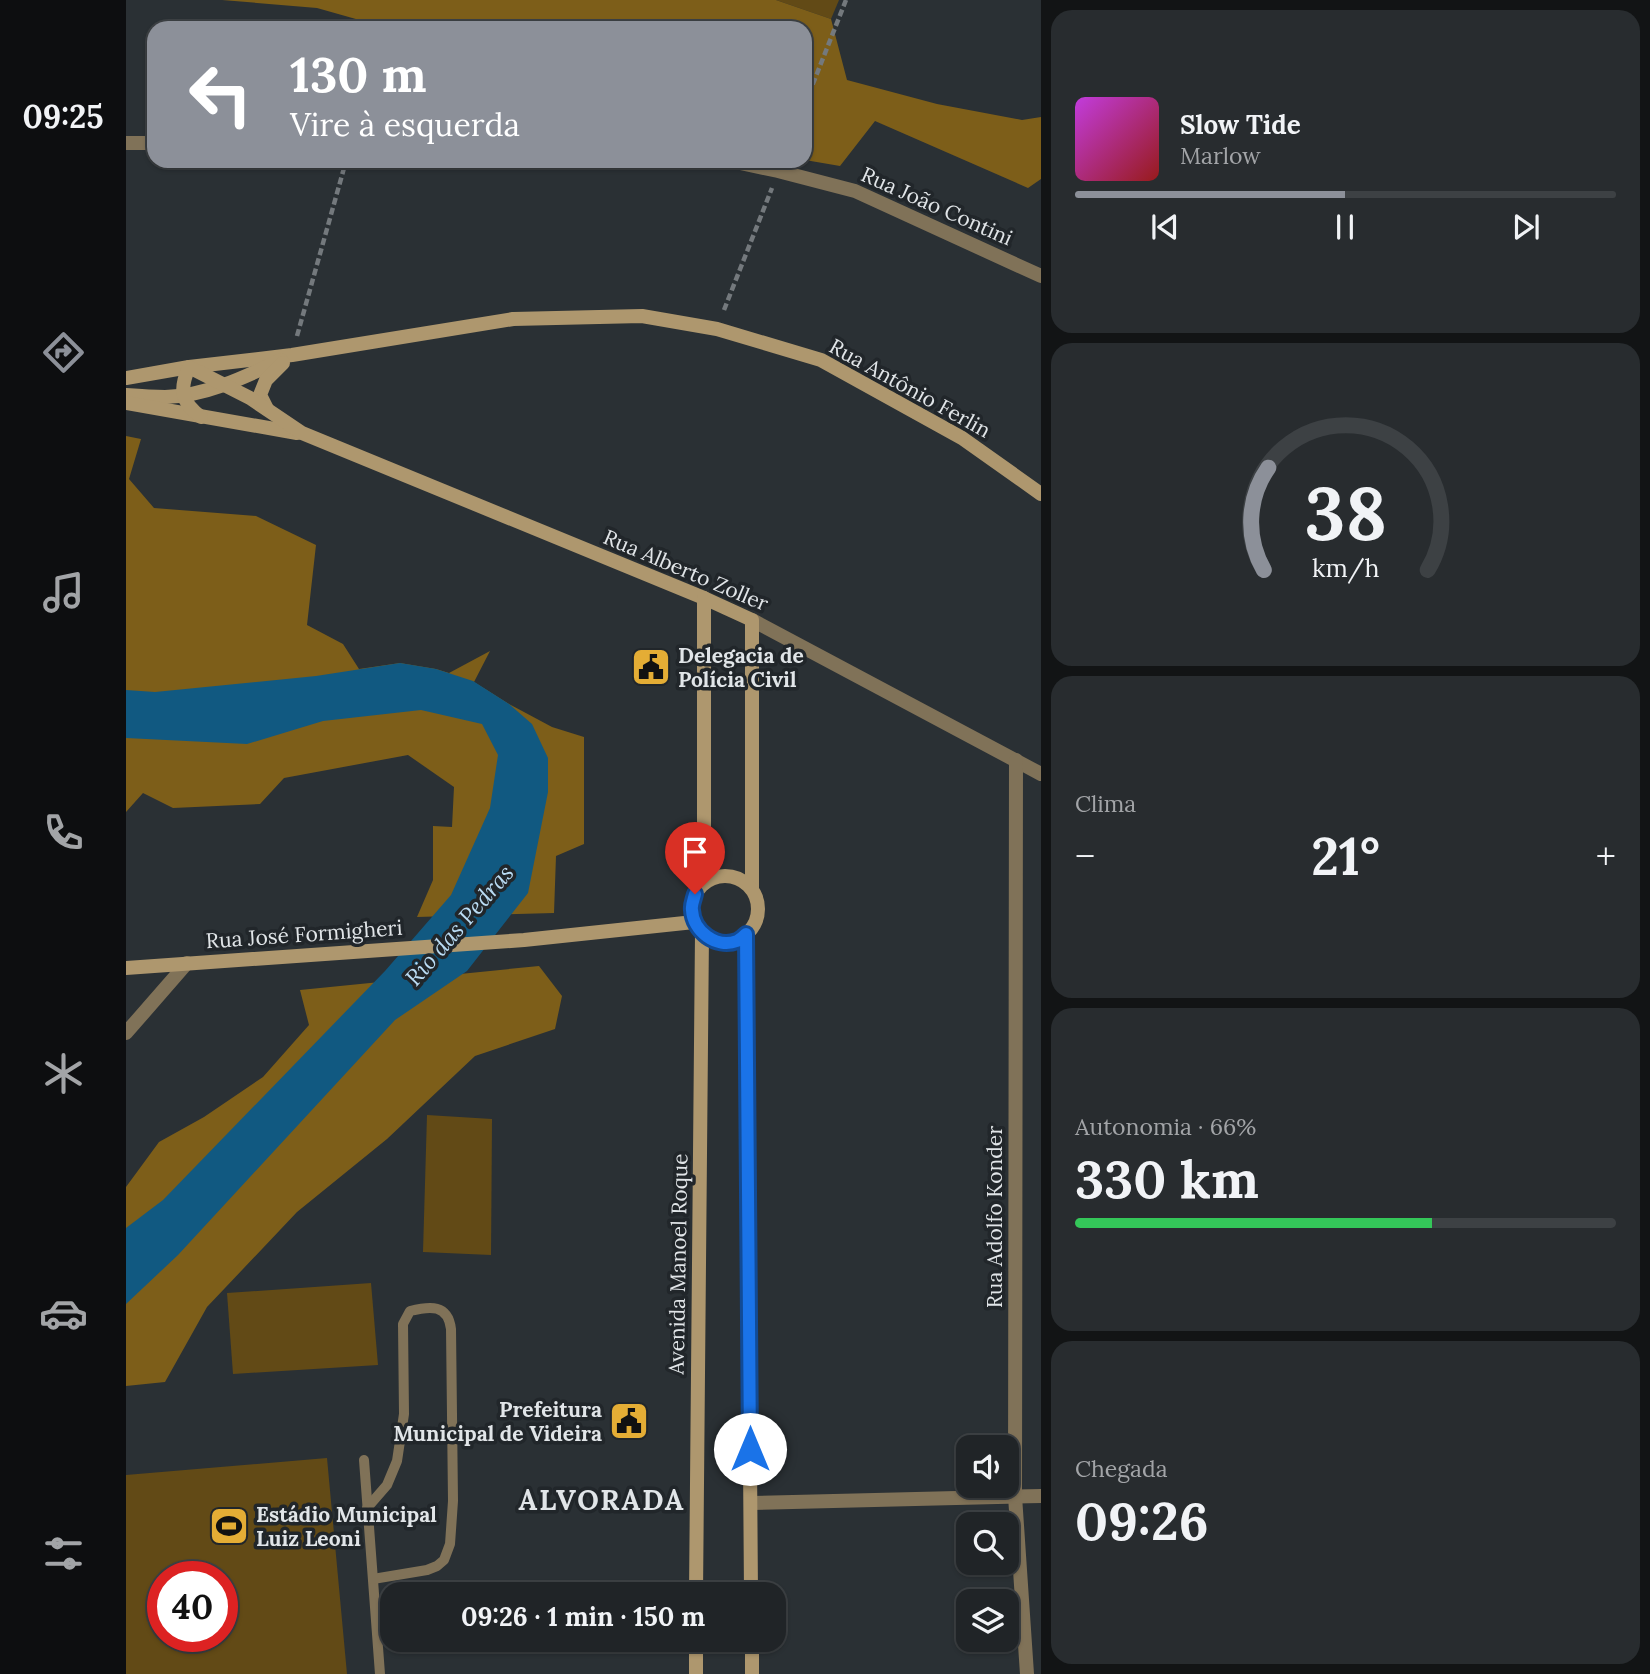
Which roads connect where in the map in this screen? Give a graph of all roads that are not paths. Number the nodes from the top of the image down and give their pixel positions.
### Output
1 (126, 143) edge
2 (147, 143) edge
3 (764, 168) edge
4 (1041, 276) edge
5 (292, 355) junction
6 (189, 368) junction
7 (126, 378) edge
8 (225, 384) junction
9 (126, 395) edge
10 (183, 395) junction
11 (126, 403) edge
12 (267, 409) junction
13 (201, 417) junction
14 (302, 433) junction
15 (1041, 494) edge
16 (704, 598) junction
17 (752, 620) junction
18 (1016, 760) junction
19 (1041, 774) edge
20 (704, 882) junction
21 (752, 888) junction
22 (698, 927) junction
23 (746, 934) junction
24 (187, 963) junction
25 (126, 968) edge
26 (126, 1033) edge
27 (1015, 1435) edge
28 (364, 1461) dead end
29 (1019, 1496) edge
30 (1041, 1496) edge
31 (956, 1498) edge
32 (1015, 1498) edge
33 (751, 1503) junction
34 (368, 1508) junction
35 (373, 1579) junction
36 (696, 1582) edge
37 (751, 1582) edge
38 (696, 1652) edge
39 (752, 1652) edge
40 (380, 1674) edge
41 (696, 1674) edge
42 (752, 1674) edge
43 (1027, 1674) edge

1 - 2 street
3 - 4 street, Rua João Contini
5 - 6 street, Rua Antônio Ferlin
5 - 8 street, Rua Antônio Ferlin
5 - 12 street
5 - 15 street, Rua Antônio Ferlin
6 - 7 street, Rua Antônio Ferlin
6 - 8 street, Rua Alberto Zoller
6 - 10 street
8 - 10 street, Rua Antônio Ferlin
8 - 12 street, Rua Alberto Zoller
9 - 10 street, Rua Antônio Ferlin
10 - 13 street
11 - 13 street, Rua Alberto Zoller
12 - 14 street, Rua Alberto Zoller
13 - 14 street, Rua Alberto Zoller
14 - 16 street, Rua Alberto Zoller
16 - 17 street, Rua Alberto Zoller
16 - 20 street
17 - 18 street, Rua Alberto Zoller
17 - 21 street
18 - 19 street, Rua Alberto Zoller
18 - 27 street, Rua Adolfo Konder
20 - 21 street
20 - 22 street
21 - 23 street
22 - 23 street
22 - 24 street, Rua José Formigheri
22 - 36 street, Avenida Manoel Roque
23 - 33 street
24 - 25 street, Rua José Formigheri
24 - 26 street
28 - 34 lane
29 - 30 street
31 - 33 street
32 - 43 street, Rua Adolfo Konder
33 - 37 street
34 - 35 lane
34 - 35 lane
35 - 40 lane
38 - 41 street
39 - 42 street

